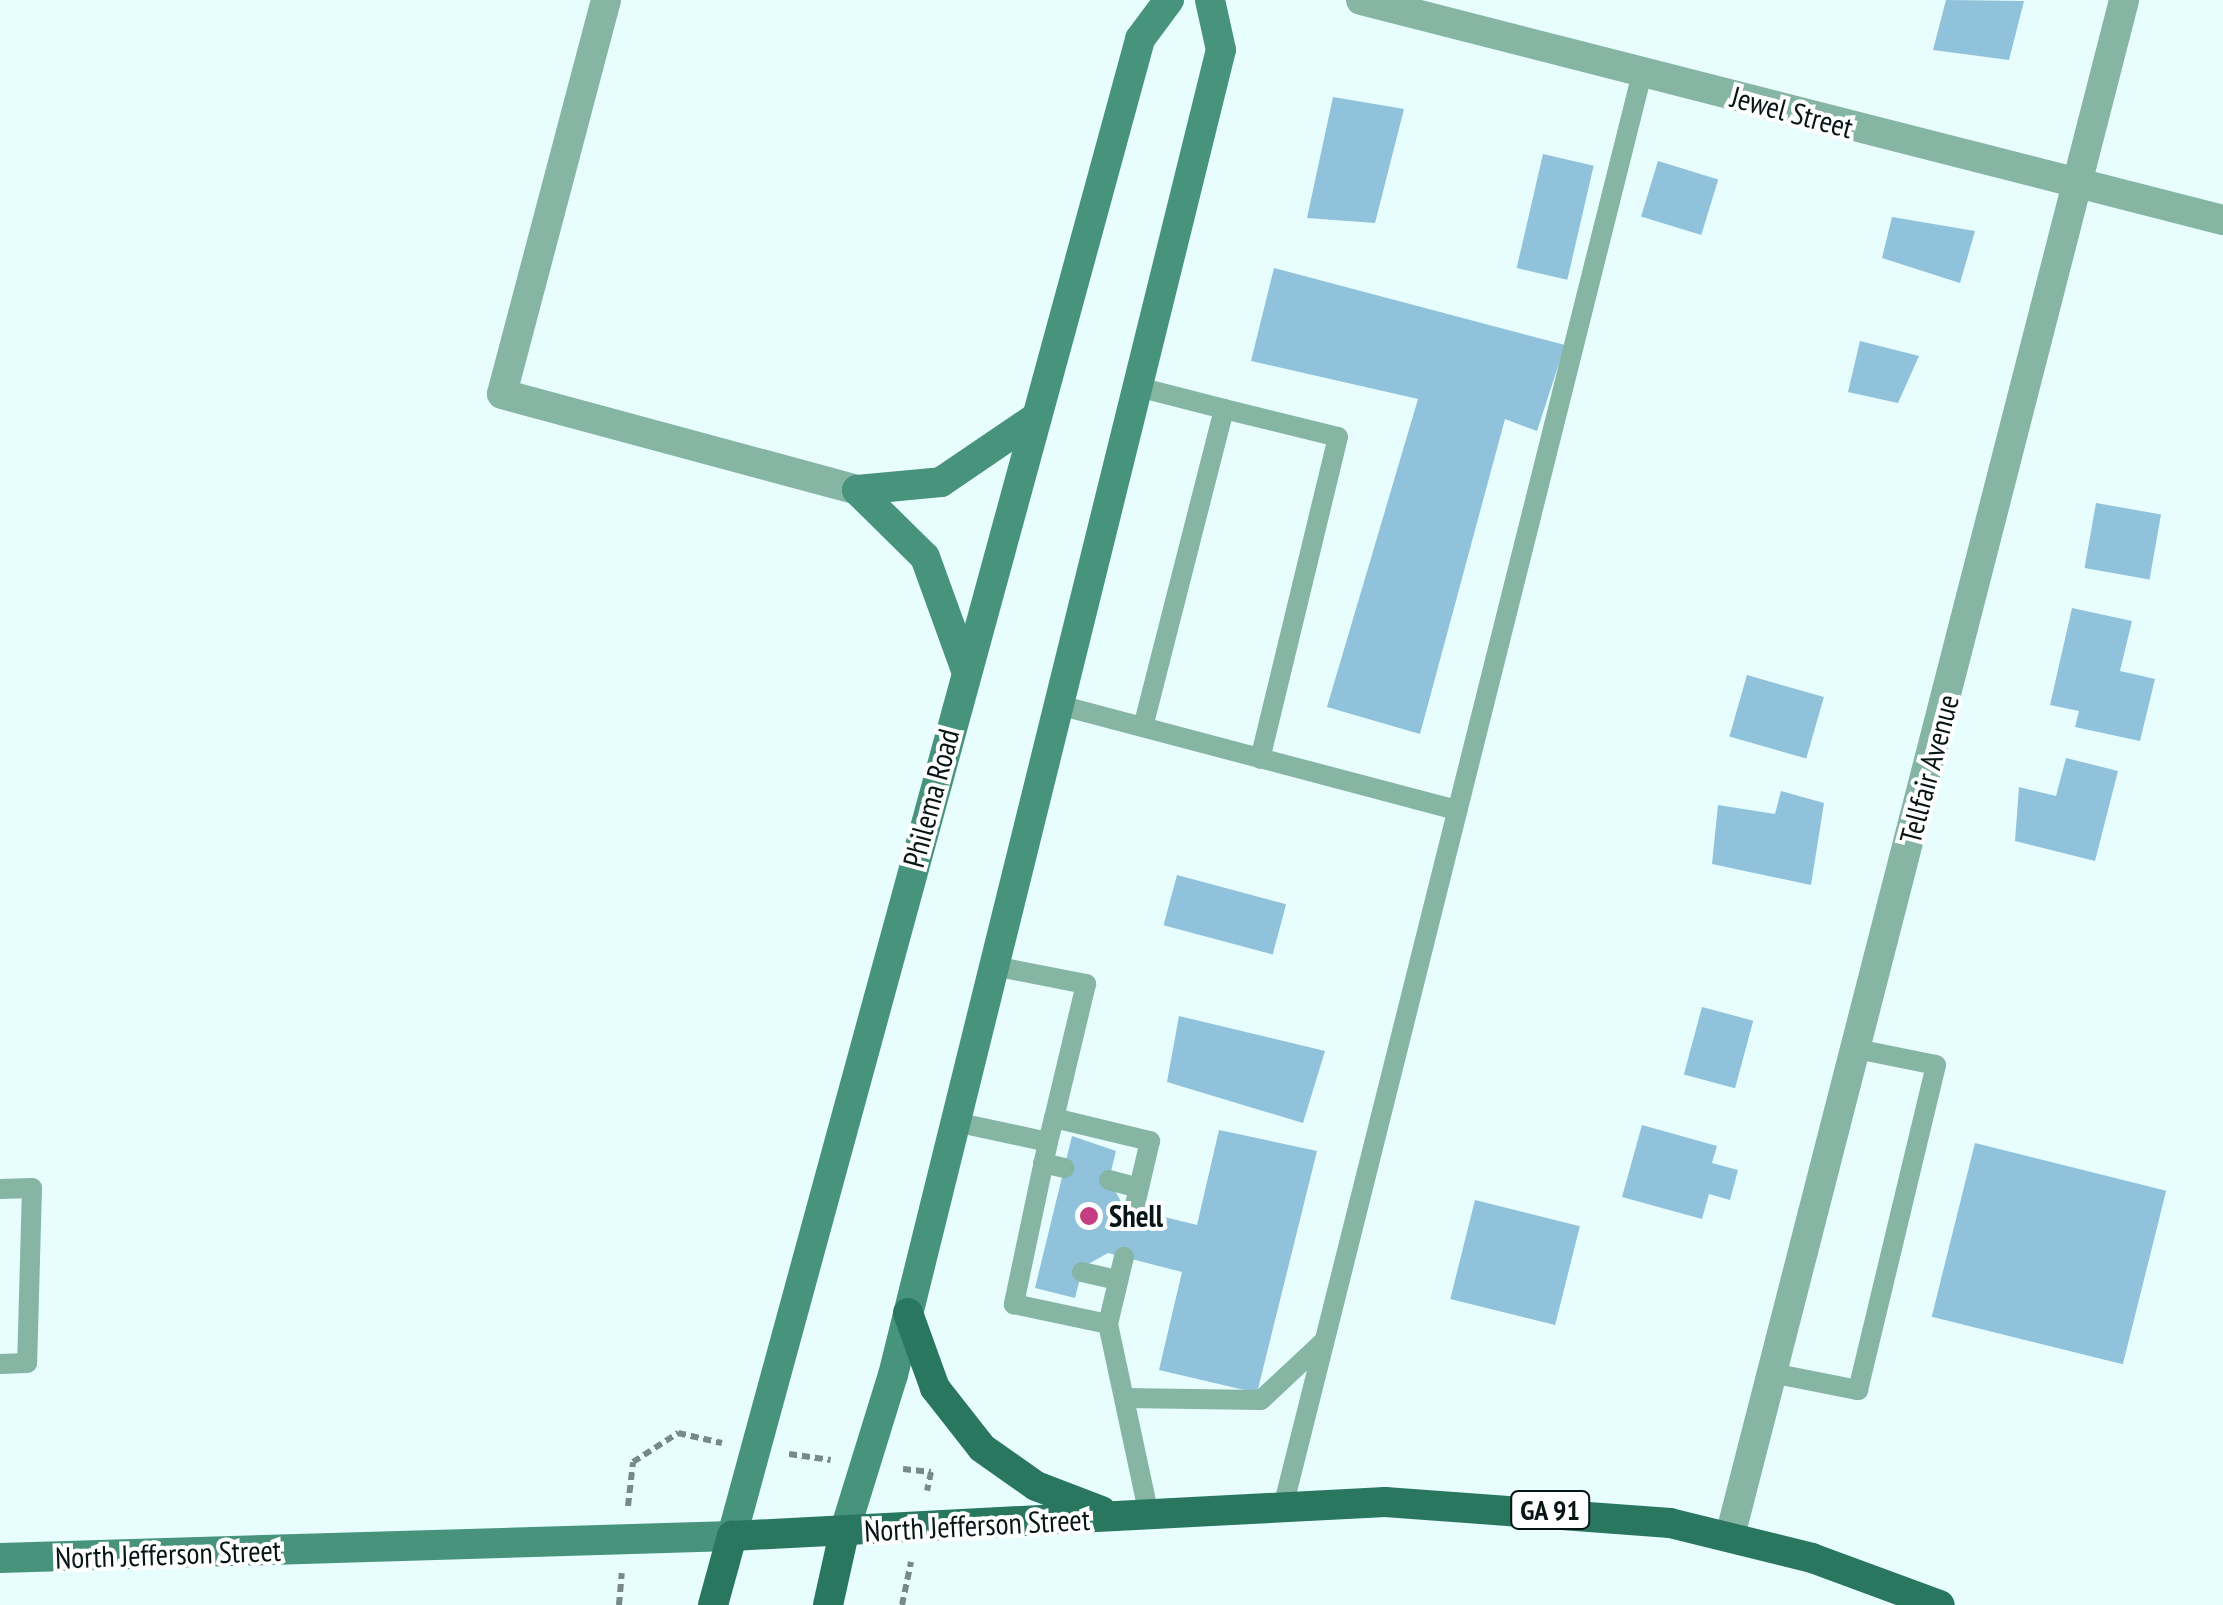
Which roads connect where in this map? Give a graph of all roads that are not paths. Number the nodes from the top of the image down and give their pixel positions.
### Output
1 (606, 0) edge
2 (1169, 0) edge
3 (1210, 0) edge
4 (1361, 0) edge
5 (2124, 0) edge
6 (1642, 73) junction
7 (2080, 187) junction
8 (2223, 220) edge
9 (1138, 387) junction
10 (1224, 409) junction
11 (1035, 418) junction
12 (856, 490) junction
13 (966, 671) junction
14 (1058, 705) junction
15 (1142, 727) junction
16 (1260, 759) junction
17 (1458, 810) junction
18 (994, 966) junction
19 (1857, 1048) junction
20 (1054, 1118) junction
21 (955, 1122) junction
22 (1048, 1142) junction
23 (1109, 1180) dead end
24 (1138, 1188) junction
25 (0, 1189) edge
26 (1134, 1209) dead end
27 (1124, 1257) dead end
28 (1082, 1272) dead end
29 (1118, 1280) junction
30 (908, 1313) junction
31 (1108, 1324) junction
32 (1325, 1340) junction
33 (0, 1364) edge
34 (1772, 1373) junction
35 (1125, 1398) junction
36 (1283, 1507) junction
37 (1139, 1516) junction
38 (844, 1533) junction
39 (732, 1536) junction
40 (1730, 1536) junction
41 (0, 1558) edge
42 (713, 1605) edge
43 (828, 1605) edge
44 (1940, 1605) edge

1 - 12 street
2 - 11 main road, Philema Road
3 - 9 main road
4 - 6 street, Jewel Street
5 - 7 street, Tellfair Avenue
6 - 7 street, Jewel Street
6 - 17 lane
7 - 8 street, Jewel Street
7 - 19 street, Tellfair Avenue
9 - 10 lane
9 - 14 main road
10 - 15 lane
10 - 16 lane
11 - 12 main road
11 - 13 main road, Philema Road
12 - 13 main road
13 - 39 main road, Philema Road
14 - 15 lane
14 - 18 main road
15 - 16 lane
16 - 17 lane
17 - 32 lane
18 - 20 lane
18 - 21 main road
19 - 34 street, Tellfair Avenue
19 - 34 lane
20 - 22 lane
20 - 24 lane
21 - 22 lane
21 - 30 main road
22 - 31 lane
23 - 24 lane
24 - 26 lane
25 - 33 lane
27 - 29 lane
28 - 29 lane
29 - 31 lane
30 - 37 main road
30 - 38 main road
31 - 35 lane
32 - 35 lane
32 - 36 lane
34 - 40 street, Tellfair Avenue
35 - 37 lane
36 - 37 main road, North Jefferson Street / GA 91
36 - 40 main road, North Jefferson Street / GA 91
37 - 38 main road, North Jefferson Street
38 - 39 main road, North Jefferson Street
38 - 43 main road
39 - 41 main road, North Jefferson Street
39 - 42 main road, Philema Road
40 - 44 main road, North Jefferson Street / GA 91

